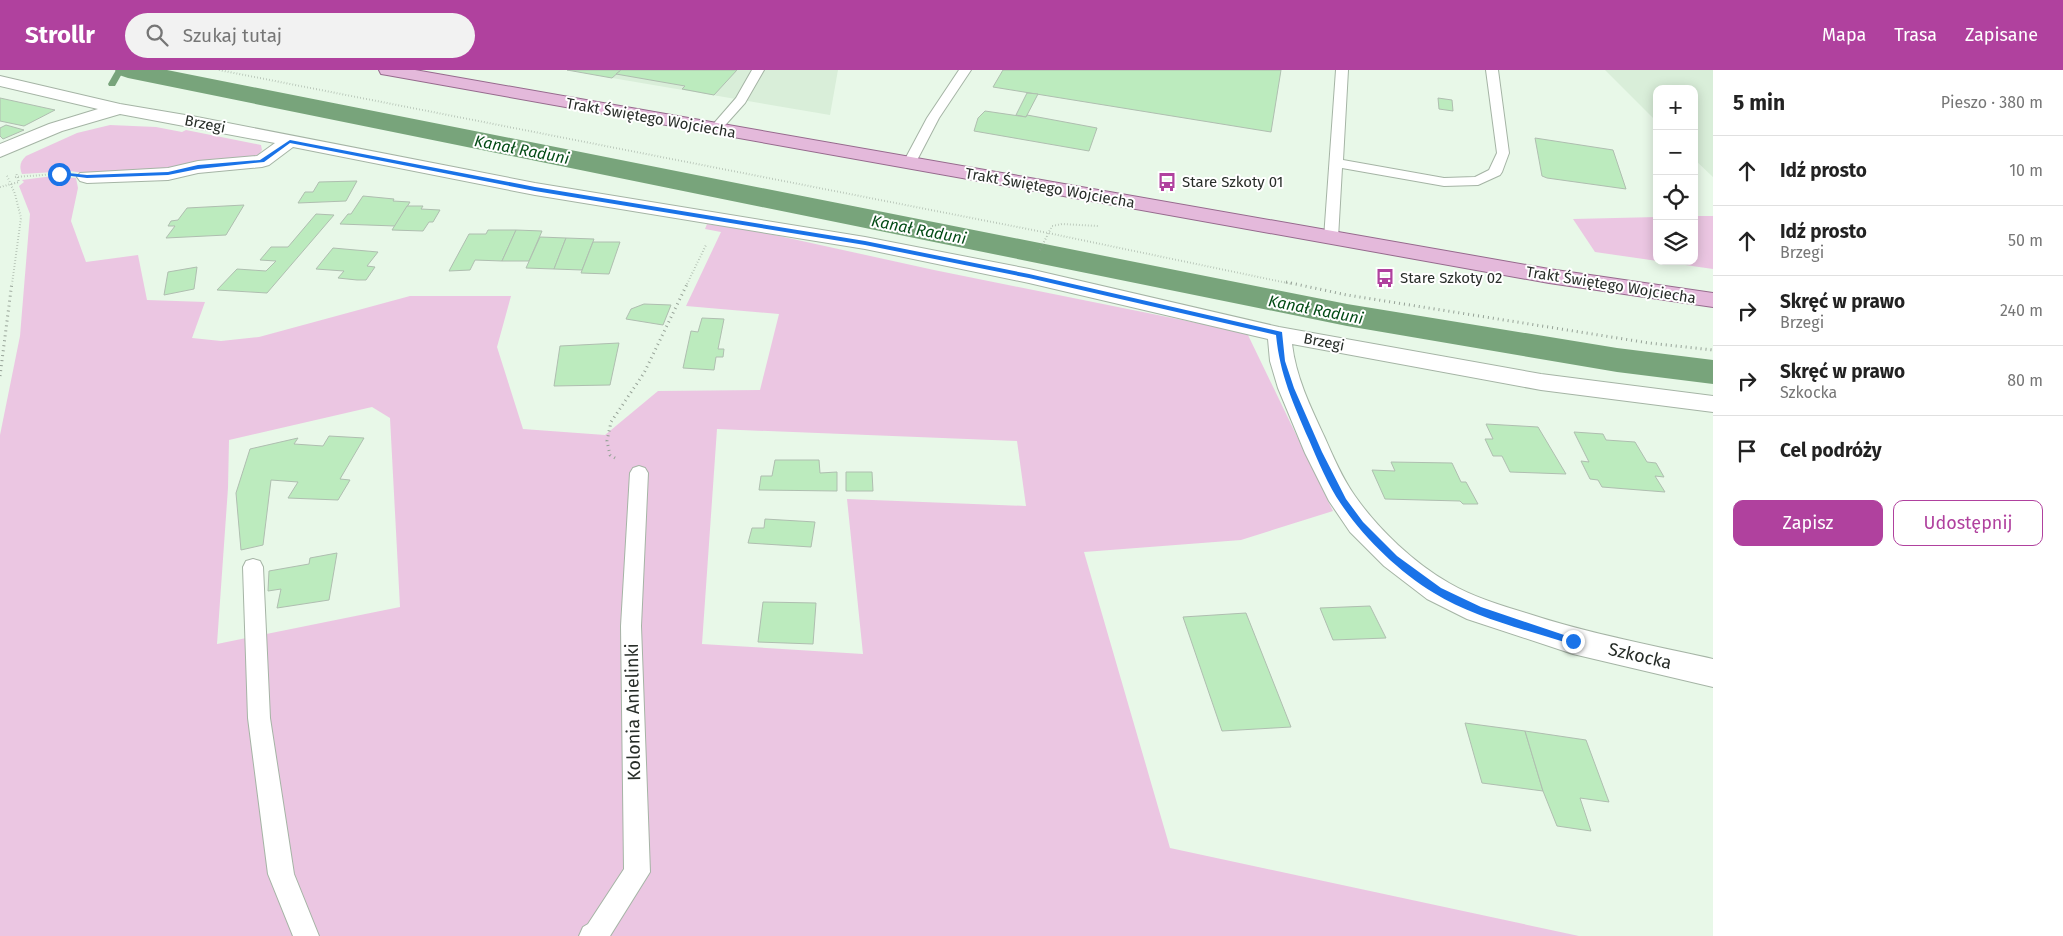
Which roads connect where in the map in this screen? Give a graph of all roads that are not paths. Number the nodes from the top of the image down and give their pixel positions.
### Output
1 (387, 70) edge
2 (758, 70) edge
3 (965, 70) edge
4 (1342, 70) edge
5 (1492, 70) edge
6 (0, 81) edge
7 (120, 109) junction
8 (715, 129) junction
9 (290, 141) junction
10 (0, 151) edge
11 (909, 163) junction
12 (1336, 163) junction
13 (87, 176) road end
14 (1331, 238) junction
15 (1713, 300) edge
16 (1279, 334) junction
17 (1713, 404) edge
18 (639, 473) dead end
19 (253, 567) dead end
20 (1713, 673) edge
21 (306, 936) edge
22 (592, 936) edge

1 - 8 main road, Trakt Świętego Wojciecha
2 - 8 lane
3 - 11 lane
4 - 12 lane
5 - 12 lane
6 - 7 street, Brzegi
7 - 9 street, Brzegi
7 - 10 street, Brzegi
8 - 11 main road, Trakt Świętego Wojciecha
9 - 13 street
9 - 16 street, Brzegi
11 - 14 main road, Trakt Świętego Wojciecha
12 - 14 lane
14 - 15 main road, Trakt Świętego Wojciecha
16 - 17 street, Brzegi
16 - 20 street, Szkocka
18 - 22 lane, Kolonia Anielinki
19 - 21 lane

